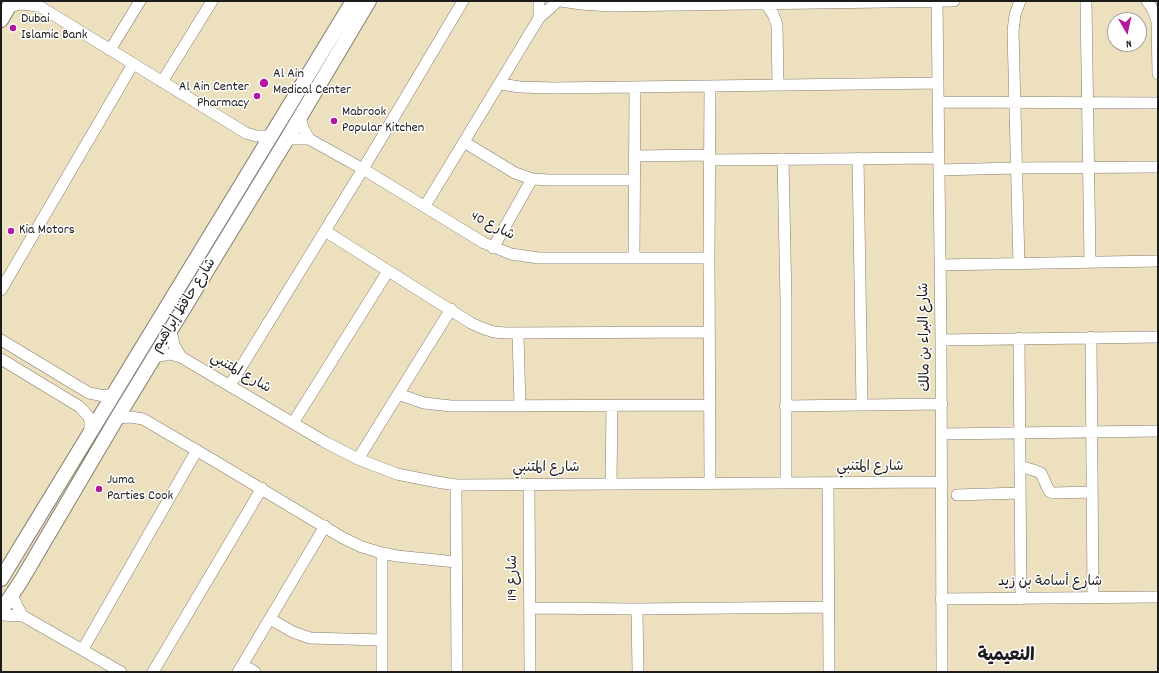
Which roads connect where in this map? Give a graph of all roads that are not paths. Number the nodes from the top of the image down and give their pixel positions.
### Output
1 (140, 1) edge
2 (212, 1) edge
3 (353, 1) edge
4 (369, 1) edge
5 (463, 1) edge
6 (539, 1) edge
7 (559, 1) edge
8 (937, 1) edge
9 (954, 1) edge
10 (1020, 1) edge
11 (1086, 1) edge
12 (1147, 1) edge
13 (38, 3) edge
14 (696, 3) edge
15 (10, 4) edge
16 (766, 4) junction
17 (791, 4) junction
18 (539, 18) junction
19 (1, 20) edge
20 (1158, 20) edge
21 (777, 25) junction
22 (110, 50) junction
23 (133, 64) junction
24 (1158, 74) edge
25 (162, 82) junction
26 (938, 83) junction
27 (500, 84) junction
28 (778, 85) junction
29 (710, 86) junction
30 (635, 87) junction
31 (938, 102) junction
32 (1015, 102) junction
33 (1087, 102) junction
34 (1158, 102) edge
35 (300, 117) junction
36 (246, 133) junction
37 (271, 136) junction
38 (287, 139) junction
39 (309, 139) junction
40 (464, 142) junction
41 (634, 156) junction
42 (709, 157) junction
43 (858, 158) junction
44 (939, 158) junction
45 (783, 159) junction
46 (257, 160) junction
47 (1088, 167) junction
48 (1158, 167) edge
49 (1016, 168) junction
50 (363, 169) junction
51 (939, 170) junction
52 (532, 179) junction
53 (634, 180) junction
54 (425, 206) junction
55 (325, 231) junction
56 (493, 248) junction
57 (634, 258) junction
58 (709, 258) junction
59 (1158, 261) edge
60 (1090, 262) junction
61 (1019, 264) junction
62 (940, 265) junction
63 (388, 271) junction
64 (1, 290) edge
65 (451, 309) junction
66 (171, 331) junction
67 (709, 332) junction
68 (518, 333) junction
69 (1091, 337) junction
70 (1158, 337) edge
71 (1019, 338) junction
72 (1, 340) edge
73 (941, 340) junction
74 (154, 357) junction
75 (181, 357) junction
76 (1, 359) edge
77 (230, 386) junction
78 (81, 388) junction
79 (114, 394) junction
80 (398, 394) junction
81 (130, 396) junction
82 (73, 402) junction
83 (942, 404) junction
84 (710, 405) junction
85 (862, 405) junction
86 (520, 406) junction
87 (612, 406) junction
88 (785, 406) junction
89 (117, 418) junction
90 (144, 419) junction
91 (293, 423) junction
92 (1158, 431) edge
93 (1092, 432) junction
94 (90, 433) junction
95 (1020, 433) junction
96 (942, 434) junction
97 (197, 450) junction
98 (358, 459) junction
99 (1020, 466) junction
100 (942, 482) junction
101 (786, 483) junction
102 (828, 483) junction
103 (529, 484) junction
104 (611, 484) junction
105 (710, 484) junction
106 (456, 485) junction
107 (262, 488) junction
108 (1020, 492) junction
109 (1092, 492) junction
110 (957, 495) dead end
111 (325, 526) junction
112 (382, 553) junction
113 (456, 562) junction
114 (1, 579) edge
115 (12, 594) junction
116 (1158, 597) edge
117 (1093, 598) junction
118 (941, 599) junction
119 (1021, 599) junction
120 (828, 607) junction
121 (530, 608) junction
122 (637, 609) junction
123 (1, 611) edge
124 (1, 615) edge
125 (23, 616) junction
126 (270, 619) junction
127 (382, 640) junction
128 (82, 649) junction
129 (240, 669) edge
130 (121, 672) edge
131 (153, 672) edge
132 (255, 672) edge
133 (382, 672) edge
134 (457, 672) edge
135 (530, 672) edge
136 (638, 672) edge
137 (829, 672) edge
138 (942, 672) edge

1 - 22 street
2 - 25 street
3 - 37 street, شارع حافظ إبراهيم
4 - 35 street, شارع حافظ إبراهيم
5 - 50 street
6 - 18 street
7 - 14 street
7 - 18 street
8 - 9 street
8 - 17 street
8 - 26 street, شارع البراء بن مالك
10 - 32 street
11 - 33 street
12 - 20 street
13 - 15 street
13 - 22 street
14 - 16 street
15 - 19 street
16 - 17 street
16 - 21 street
17 - 21 street
18 - 27 street
20 - 24 street
21 - 28 street
22 - 23 street
23 - 25 street
23 - 64 street
25 - 36 street
26 - 28 street
26 - 31 street, شارع البراء بن مالك
27 - 30 street
27 - 40 street
28 - 29 street
29 - 30 street
29 - 42 street
30 - 41 street
31 - 32 street
31 - 44 street, شارع البراء بن مالك
32 - 33 street
32 - 49 street
33 - 34 street
33 - 47 street
35 - 38 street, شارع حافظ إبراهيم
35 - 39 street
36 - 37 street
36 - 46 street
37 - 46 street, شارع حافظ إبراهيم
38 - 39 street, شارع 40
38 - 66 street, شارع حافظ إبراهيم
39 - 50 street, شارع 40
40 - 52 street
40 - 54 street
41 - 42 street
41 - 53 street
42 - 45 street
42 - 58 street
43 - 44 street
43 - 45 street
43 - 85 street
44 - 51 street, شارع البراء بن مالك
45 - 88 street
46 - 79 street, شارع حافظ إبراهيم
47 - 48 street
47 - 49 street
47 - 60 street
49 - 51 street
49 - 61 street
50 - 54 street, شارع 40
50 - 55 street
51 - 62 street, شارع البراء بن مالك
52 - 53 street
52 - 56 street
53 - 57 street
54 - 56 street, شارع 40
55 - 63 street
55 - 77 street
56 - 57 street, شارع 40
57 - 58 street, شارع 40
58 - 67 street
59 - 60 street
60 - 61 street
61 - 62 street
62 - 73 street, شارع البراء بن مالك
63 - 65 street
63 - 91 street
65 - 68 street
65 - 80 street
66 - 74 street, شارع حافظ إبراهيم
66 - 75 street
67 - 68 street
67 - 84 street
68 - 86 street
69 - 70 street
69 - 71 street
69 - 93 street
71 - 73 street
71 - 95 street
72 - 78 street
73 - 83 street, شارع البراء بن مالك
74 - 75 street, شارع المتنبي
74 - 81 street, شارع حافظ إبراهيم
75 - 77 street, شارع المتنبي
76 - 82 street
77 - 91 street, شارع المتنبي
78 - 79 street
78 - 82 street
79 - 94 street, شارع حافظ إبراهيم
80 - 86 street
80 - 98 street
81 - 89 street, شارع حافظ إبراهيم
81 - 90 street
82 - 94 street
83 - 85 street
83 - 96 street, شارع البراء بن مالك
84 - 87 street
84 - 105 street
85 - 88 street
86 - 87 street
87 - 104 street
88 - 101 street
89 - 90 street
89 - 115 street, شارع حافظ إبراهيم
90 - 97 street
91 - 98 street, شارع المتنبي
92 - 93 street
93 - 95 street
93 - 109 street
94 - 114 street, شارع حافظ إبراهيم
95 - 96 street
95 - 99 street
96 - 100 street, شارع البراء بن مالك
97 - 107 street
97 - 128 street
98 - 106 street, شارع المتنبي
99 - 108 street
99 - 109 street
100 - 102 street, شارع المتنبي
100 - 118 street, شارع البراء بن مالك
101 - 102 street, شارع المتنبي
101 - 105 street, شارع المتنبي
102 - 120 street
103 - 104 street, شارع المتنبي
103 - 106 street, شارع المتنبي
103 - 121 street, شارع 119
104 - 105 street, شارع المتنبي
106 - 113 street
107 - 111 street
107 - 131 street
108 - 110 street
108 - 119 street
109 - 117 street
111 - 112 street
111 - 126 street
112 - 113 street
112 - 127 street
113 - 134 street
115 - 123 street, شارع حافظ إبراهيم
115 - 125 street
116 - 117 street, شارع أسامة بن زيد
117 - 119 street, شارع أسامة بن زيد
118 - 119 street, شارع أسامة بن زيد
118 - 138 street, شارع البراء بن مالك
120 - 122 street
120 - 137 street
121 - 122 street
121 - 135 street, شارع 119
122 - 136 street
124 - 125 street
125 - 128 street
126 - 127 street
126 - 129 street
127 - 133 street
128 - 130 street
129 - 132 street

